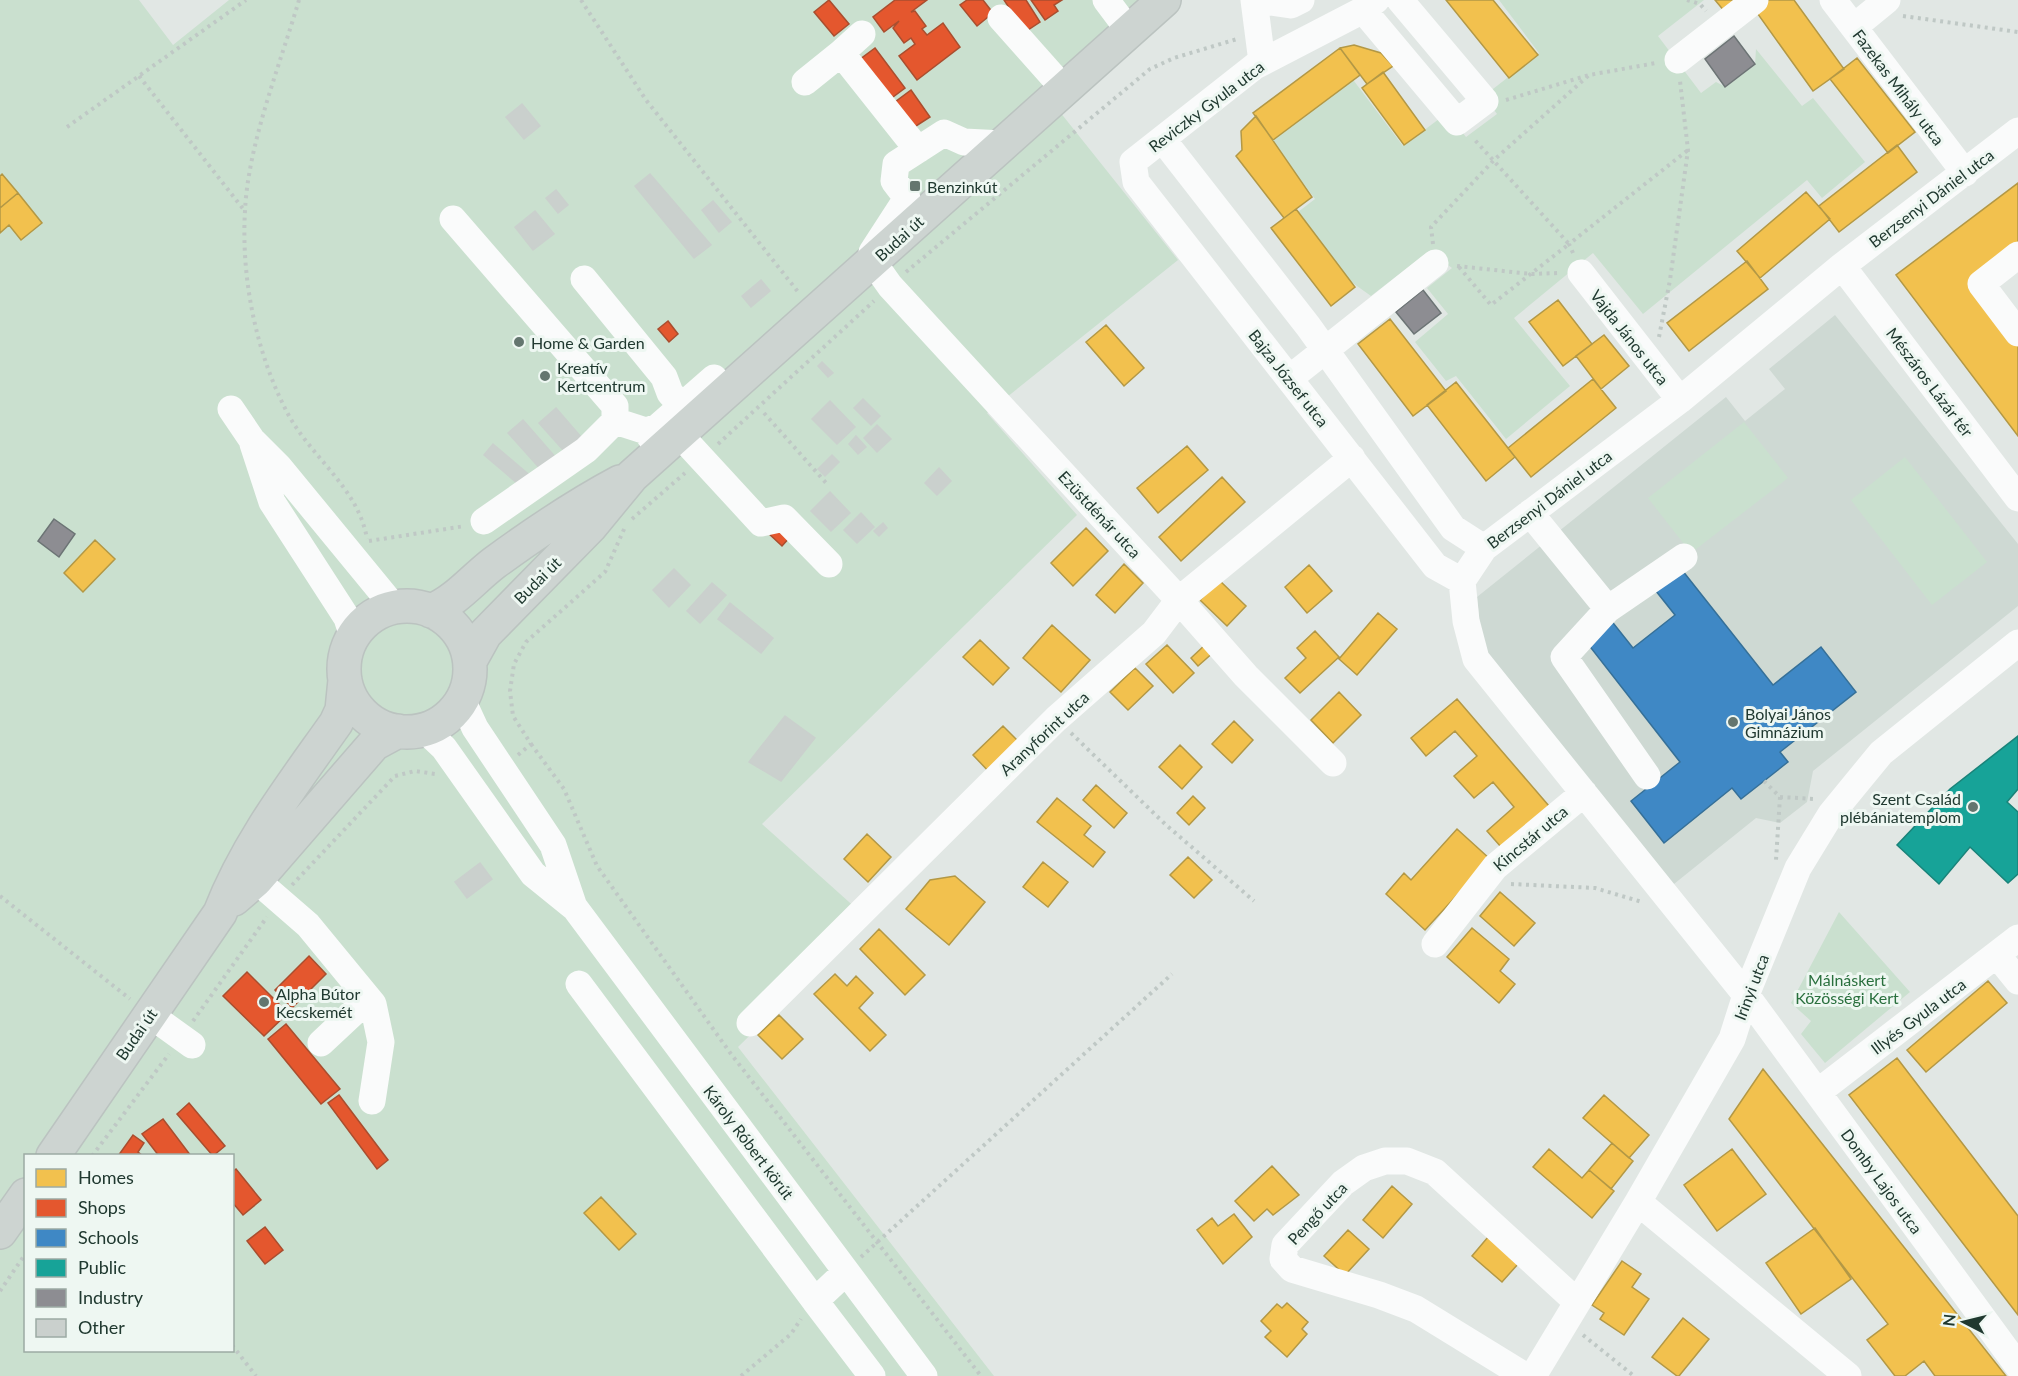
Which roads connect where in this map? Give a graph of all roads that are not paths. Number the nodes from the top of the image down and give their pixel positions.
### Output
1 (1106, 0) edge
2 (1164, 0) edge
3 (1254, 0) edge
4 (1259, 0) edge
5 (1301, 0) edge
6 (1400, 0) edge
7 (1755, 0) edge
8 (1833, 0) edge
9 (1369, 5) edge
10 (1870, 14) edge
11 (1001, 18) dead end
12 (1130, 32) junction
13 (862, 34) dead end
14 (841, 53) junction
15 (1678, 60) road end
16 (1262, 62) junction
17 (805, 82) dead end
18 (1065, 90) junction
19 (2018, 131) edge
20 (1163, 140) junction
21 (1003, 144) junction
22 (918, 150) junction
23 (1133, 162) joint
24 (1965, 173) junction
25 (453, 219) dead end
26 (2018, 255) edge
27 (1447, 264) road end
28 (1842, 266) junction
29 (1581, 273) road end
30 (874, 274) junction
31 (584, 279) dead end
32 (2018, 333) edge
33 (1326, 350) junction
34 (714, 378) dead end
35 (1290, 378) junction
36 (1680, 400) junction
37 (231, 409) dead end
38 (615, 421) junction
39 (672, 429) junction
40 (252, 440) junction
41 (1352, 458) junction
42 (632, 476) junction
43 (2018, 498) edge
44 (1530, 513) junction
45 (484, 521) road end
46 (1484, 548) junction
47 (1684, 557) dead end
48 (829, 564) dead end
49 (1462, 581) junction
50 (1179, 600) junction
51 (394, 607) junction
52 (1608, 609) junction
53 (431, 610) junction
54 (353, 637) junction
55 (2018, 643) edge
56 (470, 661) junction
57 (345, 680) junction
58 (462, 700) junction
59 (411, 730) junction
60 (1333, 763) dead end
61 (1647, 776) dead end
62 (1584, 793) junction
63 (267, 890) junction
64 (575, 909) junction
65 (220, 913) junction
66 (2018, 938) edge
67 (1435, 944) dead end
68 (1997, 955) junction
69 (2018, 981) edge
70 (579, 984) dead end
71 (1746, 996) junction
72 (368, 999) junction
73 (149, 1014) junction
74 (750, 1023) dead end
75 (187, 1041) road end
76 (321, 1043) dead end
77 (1818, 1092) junction
78 (372, 1101) dead end
79 (54, 1154) edge
80 (24, 1198) edge
81 (1638, 1202) junction
82 (0, 1232) edge
83 (846, 1272) junction
84 (815, 1301) junction
85 (1571, 1310) junction
86 (2018, 1366) edge
87 (872, 1376) edge
88 (924, 1376) edge
89 (1525, 1376) edge
90 (1533, 1376) edge
91 (1848, 1376) edge

1 - 12 street
2 - 12 main road, Budai út
3 - 16 street
4 - 5 street
6 - 9 street
7 - 15 street
8 - 10 street, Fazekas Mihály utca
9 - 16 street, Reviczky Gyula utca
10 - 24 street, Fazekas Mihály utca
11 - 18 street
12 - 18 main road, Budai út
13 - 14 street
14 - 17 street
14 - 22 street
16 - 20 street, Reviczky Gyula utca
18 - 21 main road, Budai út
19 - 24 street, Berzsenyi Dániel utca
20 - 23 street, Reviczky Gyula utca
20 - 33 street
21 - 22 street
21 - 30 main road, Budai út
22 - 30 street
23 - 35 street, Bajza József utca
24 - 28 street, Berzsenyi Dániel utca
25 - 38 street
26 - 32 street
27 - 33 street
28 - 36 street, Berzsenyi Dániel utca
28 - 43 street, Mészáros Lázár tér
29 - 36 street, Vajda János utca
30 - 39 main road, Budai út
30 - 50 street, Ezüstdénár utca
31 - 39 street
33 - 35 street
33 - 46 street
34 - 39 street
35 - 41 street, Bajza József utca
36 - 44 street, Berzsenyi Dániel utca
37 - 40 street
38 - 39 street
38 - 45 street
39 - 42 main road, Budai út
39 - 48 street
40 - 51 street
40 - 54 street
41 - 49 street, Bajza József utca
41 - 50 street, Aranyforint utca
42 - 53 main road, Budai út
42 - 56 main road, Budai út
44 - 46 street, Berzsenyi Dániel utca
44 - 52 street
46 - 49 street, Berzsenyi Dániel utca
47 - 52 street
49 - 62 street
50 - 60 street, Ezüstdénár utca
50 - 74 street, Aranyforint utca
51 - 53 main road
51 - 54 main road
52 - 61 street
53 - 56 main road
54 - 57 main road
55 - 71 street, Irinyi utca
56 - 58 main road
57 - 59 main road
57 - 65 main road, Budai út
58 - 59 main road
58 - 64 street, Károly Róbert körút
59 - 63 main road, Budai út
59 - 64 street, Károly Róbert körút
62 - 67 street, Kincstár utca
62 - 71 street
63 - 65 main road, Budai út
63 - 72 street
64 - 83 street, Károly Róbert körút
65 - 73 main road, Budai út
66 - 68 street, Illyés Gyula utca
68 - 69 street
68 - 77 street, Illyés Gyula utca
70 - 84 street
71 - 77 street, Domby Lajos utca
71 - 81 street, Irinyi utca
72 - 76 street
72 - 78 street
73 - 75 street
73 - 79 main road, Budai út
77 - 86 street, Domby Lajos utca
80 - 82 main road
81 - 85 street, Irinyi utca
81 - 91 street
83 - 84 street
83 - 88 street, Károly Róbert körút
84 - 87 street
85 - 89 street, Pengő utca
85 - 90 street, Irinyi utca

